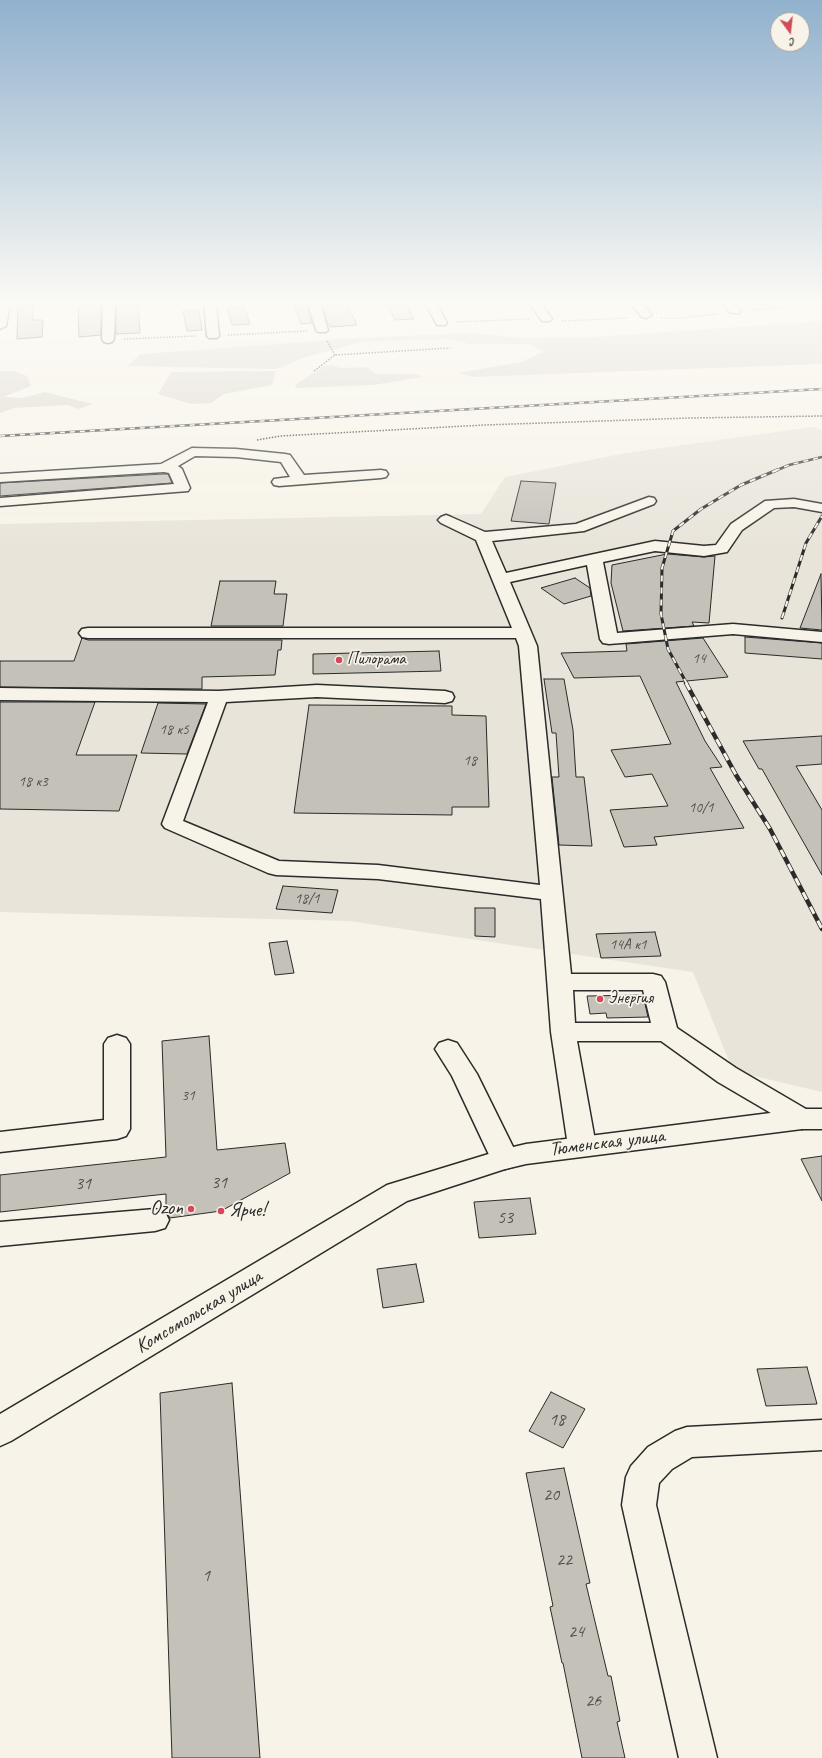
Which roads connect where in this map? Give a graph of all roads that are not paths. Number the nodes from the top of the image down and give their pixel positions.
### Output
1 (164, 468) junction
2 (381, 474) dead end
3 (0, 478) edge
4 (179, 478) junction
5 (300, 480) junction
6 (279, 482) dead end
7 (0, 490) edge
8 (649, 501) dead end
9 (0, 502) edge
10 (822, 508) edge
11 (446, 520) dead end
12 (484, 537) junction
13 (594, 559) junction
14 (500, 579) junction
15 (88, 633) dead end
16 (522, 633) junction
17 (822, 637) edge
18 (0, 694) edge
19 (219, 697) junction
20 (445, 697) dead end
21 (551, 892) junction
22 (560, 982) junction
23 (563, 1032) junction
24 (666, 1032) junction
25 (117, 1044) dead end
26 (448, 1049) dead end
27 (812, 1119) edge
28 (0, 1142) edge
29 (582, 1146) junction
30 (505, 1159) junction
31 (397, 1193) joint
32 (155, 1220) dead end
33 (0, 1234) edge
34 (0, 1431) edge
35 (822, 1435) edge
36 (698, 1758) edge

1 - 3 street
1 - 4 street
1 - 5 street
2 - 5 street
4 - 7 street
4 - 9 street
5 - 6 street
8 - 12 street
10 - 13 street
11 - 12 street
12 - 14 street
13 - 14 street
13 - 17 street
14 - 16 street
15 - 16 street
16 - 21 street
18 - 19 street
19 - 20 street
19 - 21 street
21 - 22 street
22 - 23 street
22 - 24 street
23 - 24 street
23 - 29 street
24 - 27 street
25 - 28 street
26 - 30 street
27 - 29 street, Тюменская улица
29 - 30 street, Тюменская улица
30 - 31 street, Тюменская улица
31 - 34 street, Комсомольская улица
32 - 33 street
35 - 36 street

